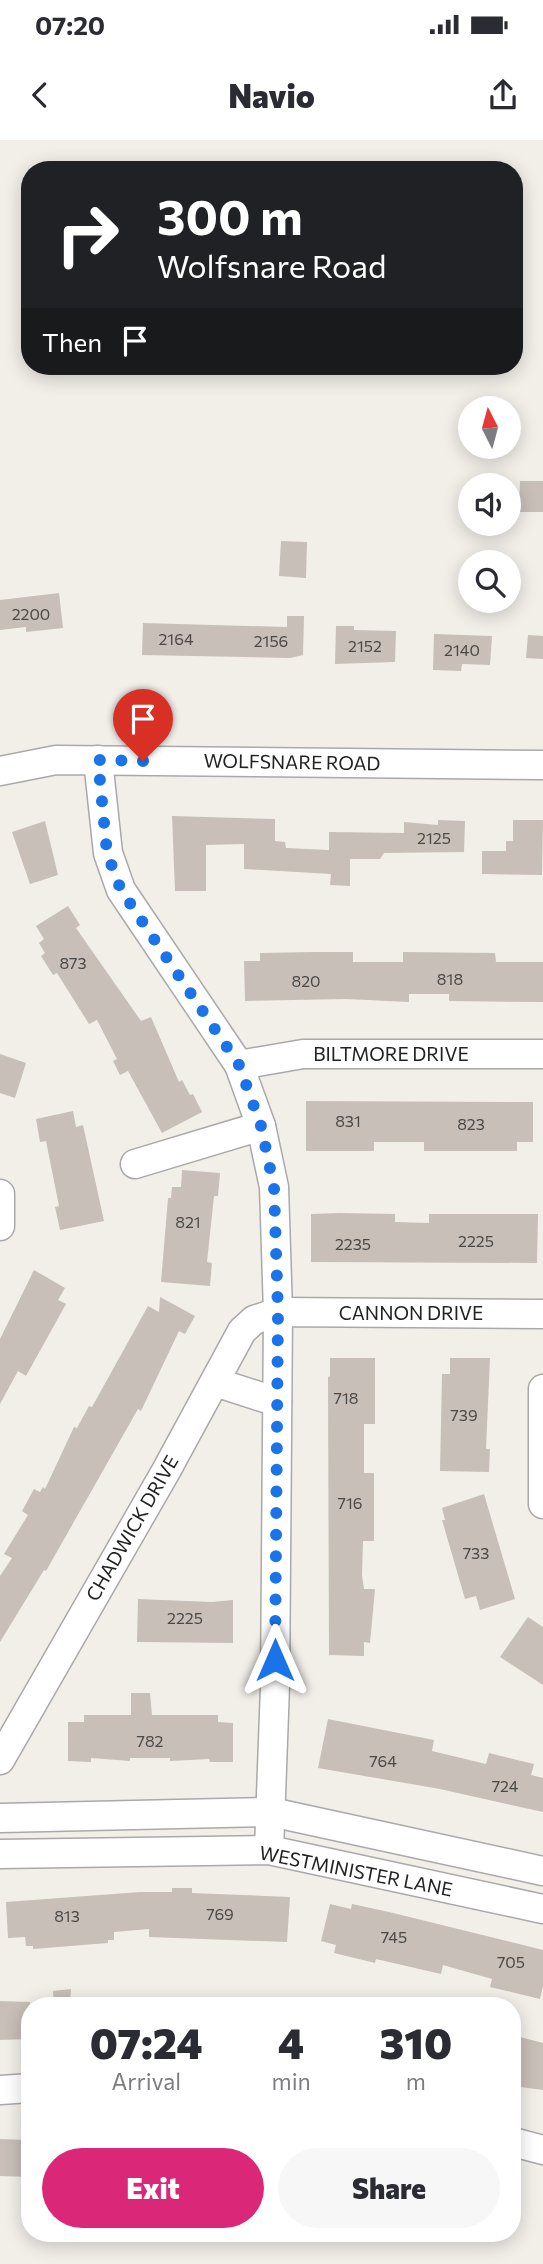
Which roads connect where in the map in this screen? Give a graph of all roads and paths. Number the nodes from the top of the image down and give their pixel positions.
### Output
1 (98, 760) junction
2 (543, 765) edge
3 (0, 771) edge
4 (543, 1054) edge
5 (239, 1065) junction
6 (261, 1126) junction
7 (135, 1164) dead end
8 (0, 1194) edge
9 (0, 1226) edge
10 (278, 1312) junction
11 (543, 1314) edge
12 (215, 1381) junction
13 (543, 1389) edge
14 (277, 1402) junction
15 (543, 1504) edge
16 (0, 1760) edge
17 (271, 1812) junction
18 (0, 1818) edge
19 (269, 1850) junction
20 (0, 1854) edge
21 (543, 1871) edge
22 (543, 1909) edge
23 (21, 2089) edge
24 (0, 2090) edge
25 (521, 2145) edge
26 (543, 2150) edge

1 - 2 street, WOLFSNARE ROAD
1 - 3 street, WOLFSNARE ROAD
1 - 5 street
4 - 5 street, BILTMORE DRIVE
5 - 6 street
6 - 7 street
6 - 10 street
8 - 9 street
10 - 11 street, CANNON DRIVE
10 - 12 street, CHADWICK DRIVE
10 - 14 street
12 - 14 street
12 - 16 street, CHADWICK DRIVE
13 - 15 street
14 - 17 street
17 - 18 street, WESTMINISTER LANE
17 - 19 street
17 - 21 street, WESTMINISTER LANE
19 - 20 street, WESTMINISTER LANE
19 - 22 street, WESTMINISTER LANE
23 - 24 street
25 - 26 street

